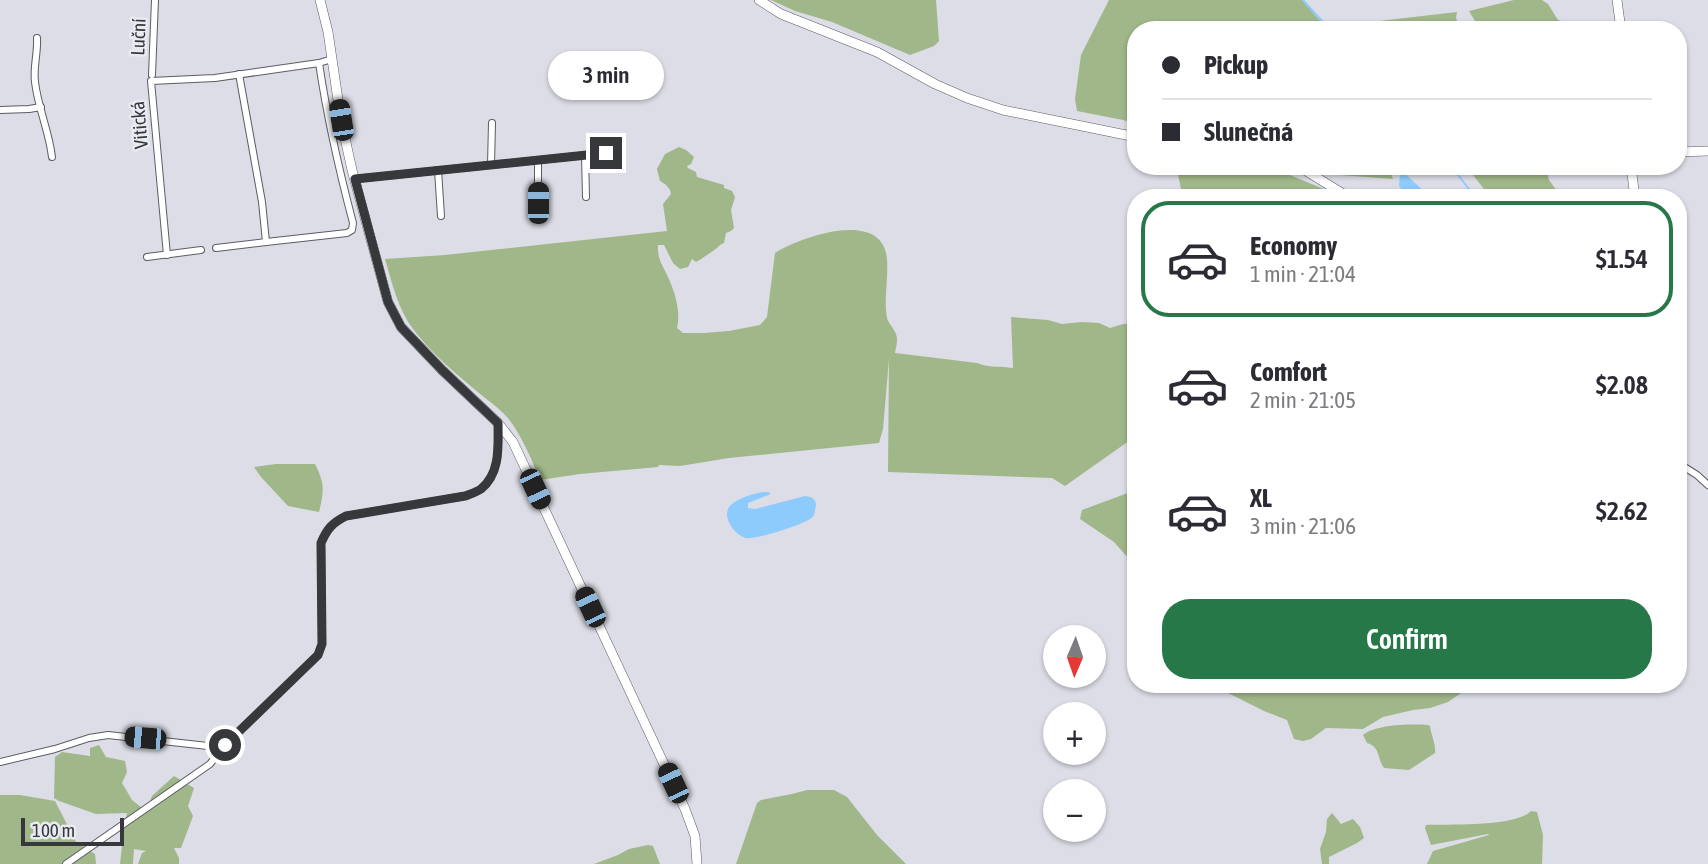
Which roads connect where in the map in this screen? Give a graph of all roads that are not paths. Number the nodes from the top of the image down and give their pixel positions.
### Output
1 (155, 0) edge
2 (320, 0) edge
3 (759, 0) edge
4 (1616, 0) edge
5 (1620, 21) edge
6 (37, 38) dead end
7 (332, 59) junction
8 (319, 63) junction
9 (239, 74) junction
10 (152, 75) dead end
11 (41, 107) junction
12 (0, 110) edge
13 (492, 123) dead end
14 (1127, 135) edge
15 (1708, 151) edge
16 (1687, 152) edge
17 (606, 153) dead end
18 (585, 155) junction
19 (52, 157) dead end
20 (538, 160) junction
21 (491, 165) junction
22 (438, 170) junction
23 (1313, 175) edge
24 (355, 179) junction
25 (1335, 189) edge
26 (586, 197) dead end
27 (538, 203) dead end
28 (441, 216) dead end
29 (266, 242) junction
30 (216, 248) dead end
31 (201, 250) dead end
32 (167, 255) junction
33 (147, 257) dead end
34 (498, 423) junction
35 (1687, 470) edge
36 (1708, 485) edge
37 (225, 745) junction
38 (0, 762) edge
39 (66, 864) edge
40 (698, 864) edge

1 - 10 street, Luční
2 - 7 street
3 - 14 street
4 - 5 street
6 - 11 street
7 - 8 street, Vitická
7 - 24 street
8 - 9 street, Vitická
8 - 29 street
9 - 29 street
9 - 32 street, Vitická
11 - 12 street
11 - 19 street
13 - 21 street
15 - 16 street
17 - 18 street
18 - 20 street
18 - 26 street
20 - 21 street
20 - 27 street
21 - 22 street
22 - 24 street
22 - 28 street
23 - 25 street
24 - 34 street
29 - 30 street
31 - 32 street
32 - 33 street
34 - 37 street
34 - 40 street
35 - 36 street
37 - 38 street
37 - 39 street

